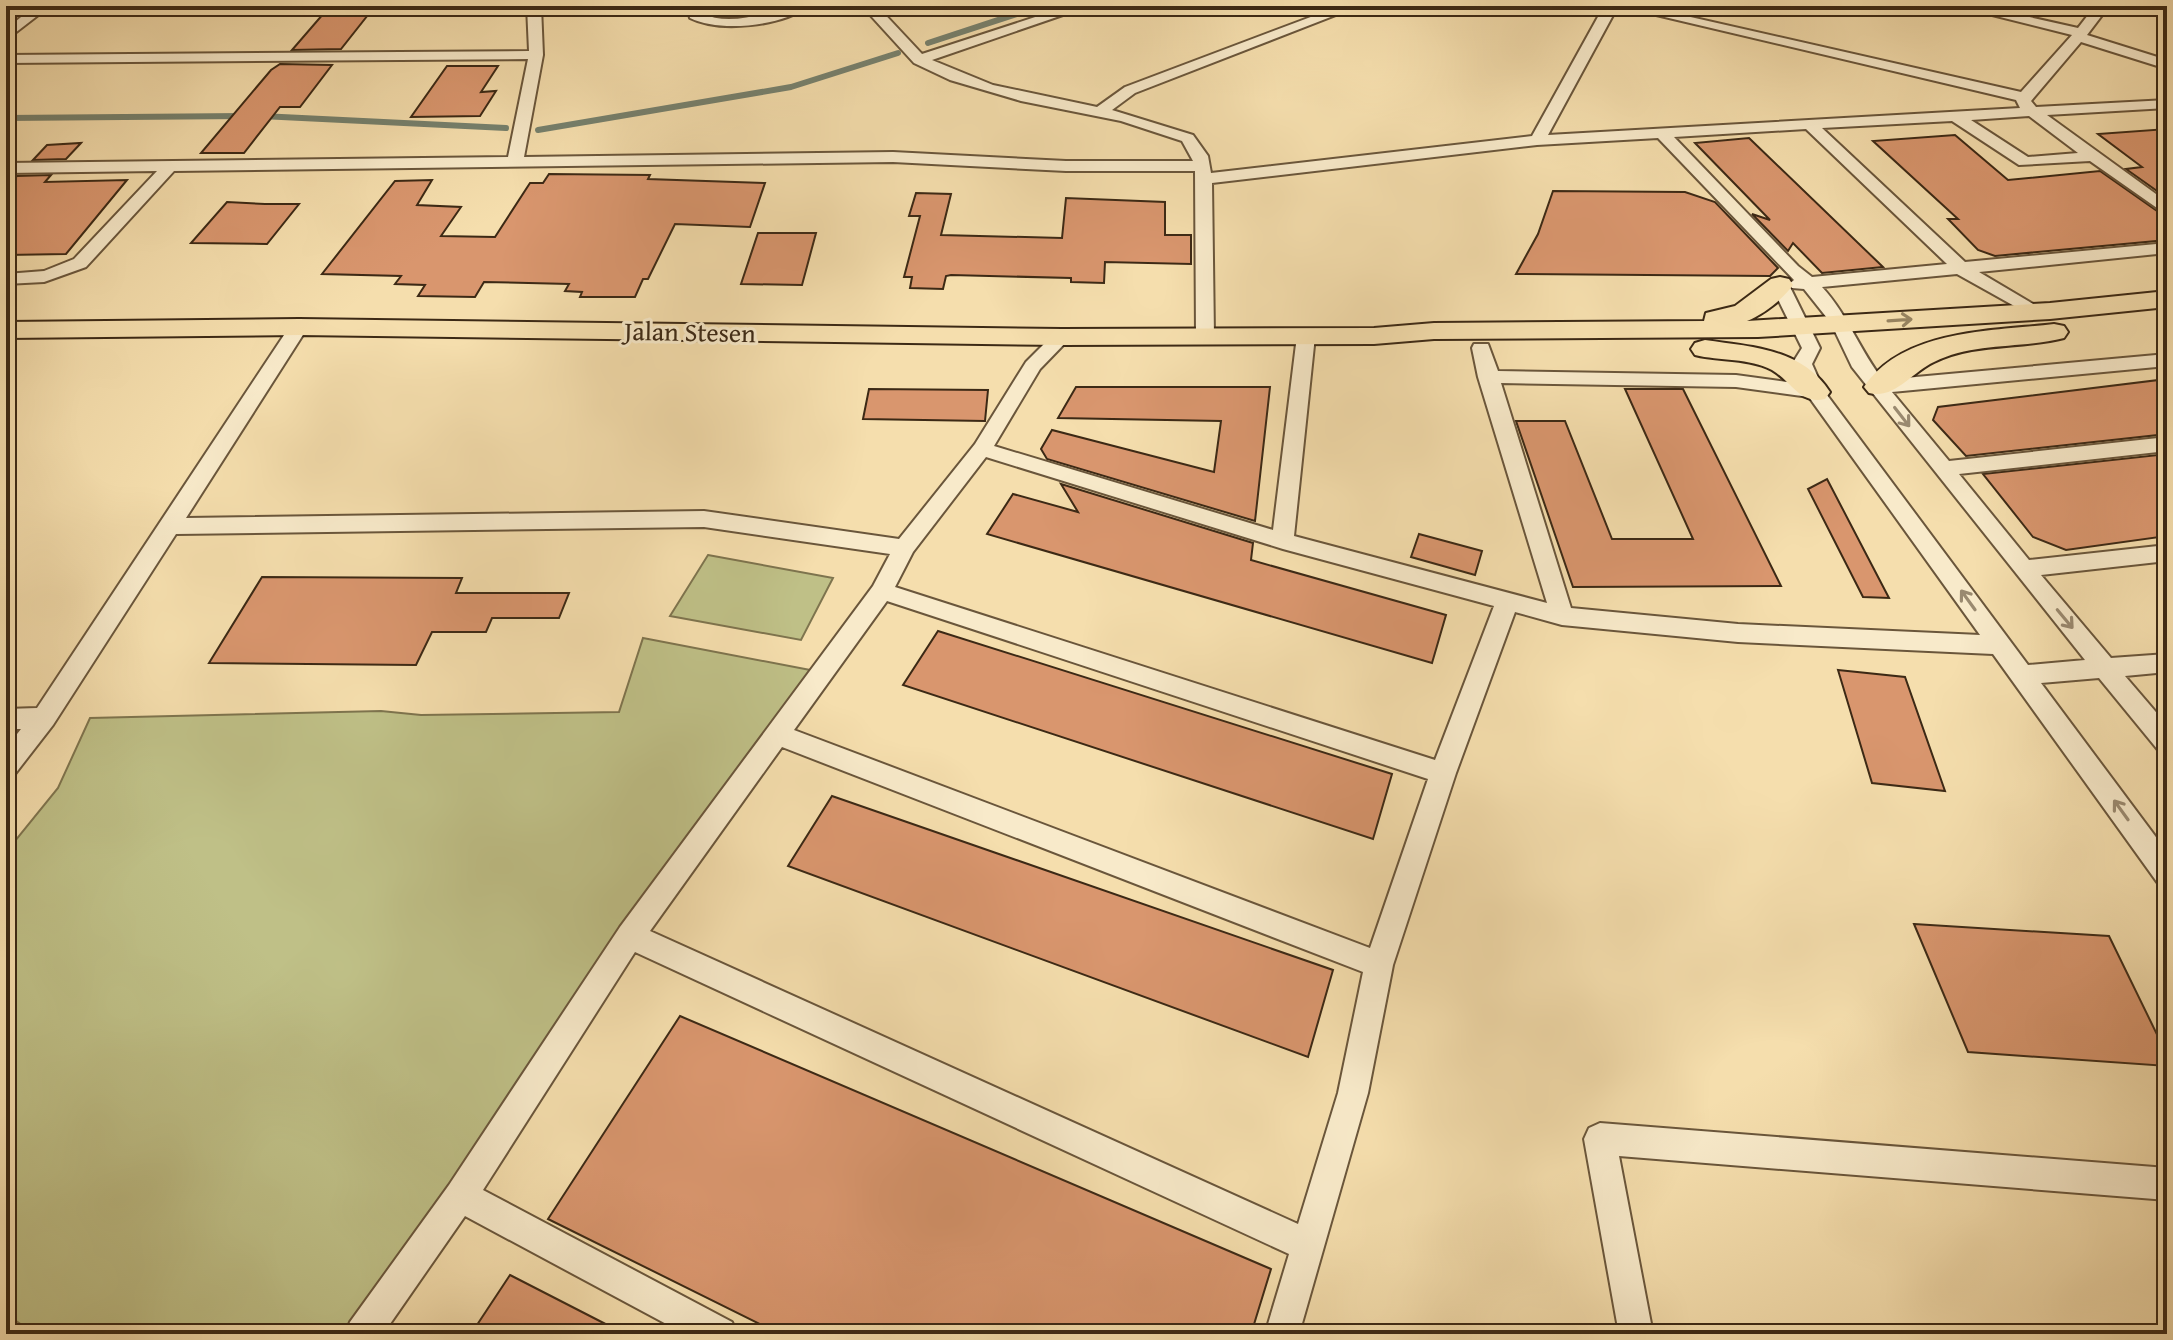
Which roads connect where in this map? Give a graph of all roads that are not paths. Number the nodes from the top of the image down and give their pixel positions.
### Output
1 (43, 6) edge
2 (534, 6) edge
3 (694, 6) edge
4 (802, 6) edge
5 (869, 6) edge
6 (1082, 6) edge
7 (1352, 6) edge
8 (1611, 6) edge
9 (1624, 6) edge
10 (1963, 6) edge
11 (2102, 6) edge
12 (2080, 35) junction
13 (6, 36) edge
14 (536, 55) junction
15 (6, 59) edge
16 (919, 60) junction
17 (2167, 65) edge
18 (2024, 97) junction
19 (2167, 104) edge
20 (1099, 112) junction
21 (2035, 113) junction
22 (1958, 118) junction
23 (1808, 123) junction
24 (1662, 133) junction
25 (1537, 140) junction
26 (2094, 156) junction
27 (515, 162) junction
28 (171, 165) junction
29 (6, 168) edge
30 (1203, 173) junction
31 (2167, 210) edge
32 (2167, 248) edge
33 (1962, 269) junction
34 (1786, 277) junction
35 (6, 279) edge
36 (1812, 283) junction
37 (2167, 299) edge
38 (2034, 312) junction
39 (2167, 321) edge
40 (2100, 326) junction
41 (299, 327) junction
42 (6, 330) edge
43 (1562, 330) junction
44 (1846, 335) junction
45 (1205, 336) junction
46 (1306, 336) junction
47 (1374, 336) junction
48 (1062, 337) junction
49 (1804, 337) junction
50 (1481, 348) junction
51 (1701, 348) junction
52 (2167, 360) edge
53 (1488, 377) junction
54 (1879, 387) junction
55 (1815, 392) junction
56 (2167, 444) edge
57 (982, 449) junction
58 (1943, 469) junction
59 (170, 526) junction
60 (1283, 541) junction
61 (904, 548) junction
62 (2167, 553) edge
63 (2023, 569) junction
64 (882, 591) junction
65 (1507, 603) junction
66 (1562, 616) junction
67 (2001, 645) junction
68 (2167, 663) edge
69 (2107, 670) junction
70 (2022, 675) junction
71 (44, 718) junction
72 (6, 719) edge
73 (779, 735) junction
74 (2167, 743) edge
75 (6, 767) edge
76 (1443, 773) junction
77 (2167, 873) edge
78 (630, 936) junction
79 (1379, 965) junction
80 (2167, 1184) edge
81 (460, 1196) junction
82 (1308, 1246) junction
83 (362, 1334) edge
84 (720, 1334) edge
85 (1282, 1334) edge
86 (1636, 1334) edge

1 - 13 street
2 - 14 street
3 - 4 street
5 - 16 street
6 - 16 street
7 - 20 street
8 - 25 street
9 - 18 street
10 - 12 street
11 - 12 street
12 - 17 street
12 - 18 street
14 - 15 street
14 - 27 street
16 - 20 street
18 - 21 street
19 - 21 street
20 - 30 street
21 - 22 street
21 - 26 street
22 - 23 street
22 - 26 street
23 - 24 street
23 - 33 street
24 - 25 street
24 - 34 street
25 - 30 street
26 - 31 street
27 - 28 street
27 - 30 street
28 - 29 street
28 - 35 street
30 - 45 street
32 - 33 street
33 - 36 street
33 - 38 street
34 - 36 street
34 - 43 main road
34 - 49 street
36 - 44 street
37 - 38 main road
44 -> 38 main road
39 - 40 main road
40 - 44 main road
40 - 54 main road
41 - 42 main road, Jalan Stesen
41 - 48 main road, Jalan Stesen
41 - 59 street
43 - 47 main road
43 - 49 main road
44 - 49 main road
44 - 54 street
45 - 46 main road, Jalan Stesen
45 - 48 main road, Jalan Stesen
46 - 47 main road, Jalan Stesen
46 - 60 street
47 - 50 main road
48 - 57 street
49 - 51 main road
49 - 55 street
50 - 51 main road
50 - 53 street
51 - 55 main road
52 - 54 street
53 - 55 street
53 - 66 street
54 -> 58 street
67 -> 55 street
56 - 58 street
57 - 60 street
57 - 61 street
58 - 63 street
59 - 61 street
59 - 71 street
60 - 65 street
61 - 64 street
62 - 63 street
63 -> 69 street
64 - 73 street
64 - 76 street
65 - 66 street
65 - 76 street
66 - 67 street
67 - 70 street
68 - 69 street
69 - 70 street
69 - 74 street
77 -> 70 street
71 - 72 street
71 - 75 street
73 - 78 street
73 - 79 street
76 - 79 street
78 - 81 street
78 - 82 street
79 - 82 street
80 - 86 street
81 - 83 street
81 - 84 street
82 - 85 street

